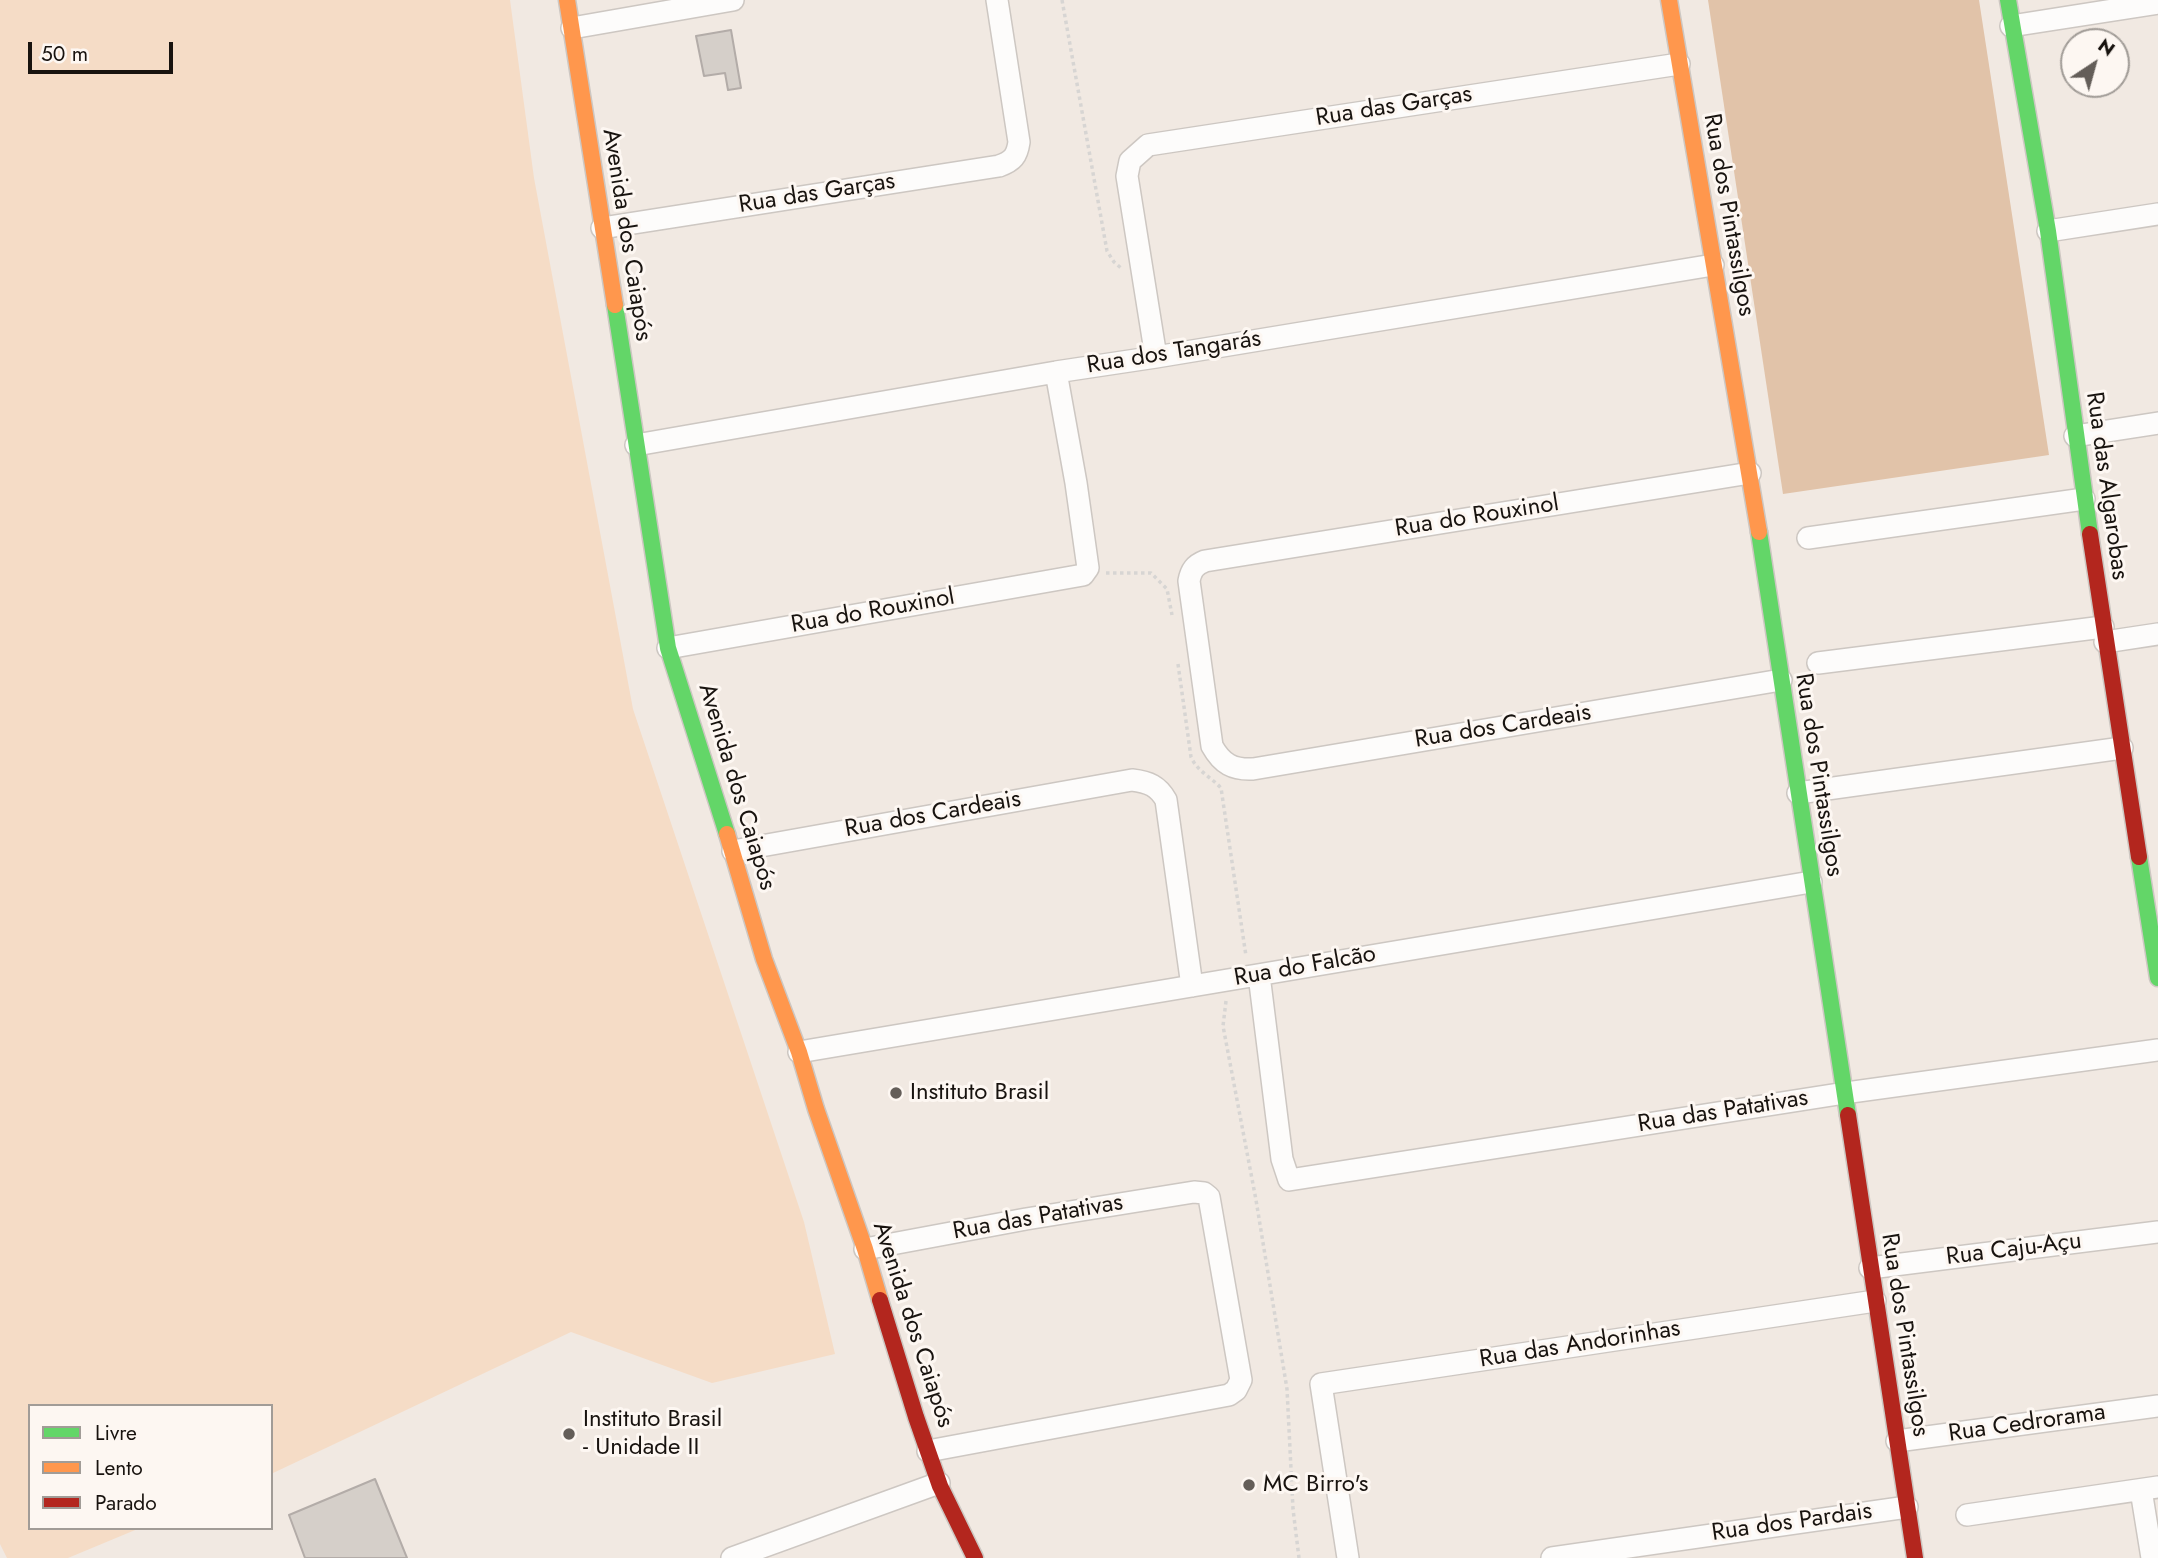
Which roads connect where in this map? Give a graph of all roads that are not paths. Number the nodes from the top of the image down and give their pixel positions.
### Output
1 (567, 0) edge
2 (733, 0) edge
3 (998, 0) edge
4 (1669, 0) edge
5 (2008, 0) edge
6 (2158, 3) edge
7 (2011, 26) junction
8 (572, 28) junction
9 (1679, 64) junction
10 (2158, 214) edge
11 (602, 228) junction
12 (2048, 232) junction
13 (1713, 265) junction
14 (1156, 357) junction
15 (1056, 372) junction
16 (2158, 423) edge
17 (2076, 436) junction
18 (636, 445) junction
19 (1750, 473) junction
20 (2084, 499) junction
21 (1808, 538) dead end
22 (2158, 634) edge
23 (2104, 635) junction
24 (668, 648) junction
25 (1818, 663) dead end
26 (1781, 680) junction
27 (2122, 748) junction
28 (1226, 765) joint
29 (1798, 793) junction
30 (2148, 847) edge
31 (733, 850) junction
32 (1811, 882) junction
33 (1248, 970) junction
34 (2158, 978) edge
35 (1192, 986) junction
36 (2158, 1050) edge
37 (799, 1052) junction
38 (1845, 1093) junction
39 (2158, 1232) edge
40 (865, 1249) junction
41 (1870, 1268) junction
42 (1875, 1301) junction
43 (2158, 1406) edge
44 (1897, 1441) junction
45 (928, 1451) junction
46 (939, 1483) junction
47 (2149, 1488) edge
48 (1907, 1507) junction
49 (1967, 1515) dead end
50 (732, 1558) edge
51 (975, 1558) edge
52 (1348, 1558) edge
53 (1552, 1558) edge
54 (1915, 1558) edge
55 (2152, 1558) edge

1 - 8 street, Avenida dos Caiapós
2 - 8 street
3 - 11 street, Rua das Garças
4 - 9 street, Rua dos Pintassilgos
5 - 7 street, Rua das Algarobas
6 - 7 street
7 - 12 street, Rua das Algarobas
8 - 11 street, Avenida dos Caiapós
9 - 13 street, Rua dos Pintassilgos
9 - 14 street, Rua das Garças
10 - 12 street
11 - 18 street, Avenida dos Caiapós
12 - 17 street, Rua das Algarobas
13 - 14 street, Rua dos Tangarás
13 - 19 street, Rua dos Pintassilgos
14 - 15 street, Rua dos Tangarás
15 - 18 street, Rua dos Tangarás
15 - 24 street, Rua do Rouxinol
16 - 17 street
17 - 20 street, Rua das Algarobas
18 - 24 street, Avenida dos Caiapós
19 - 26 street, Rua dos Pintassilgos
19 - 28 street, Rua do Rouxinol
20 - 21 street
20 - 23 street, Rua das Algarobas
22 - 23 street
23 - 25 street
23 - 27 street, Rua das Algarobas
24 - 31 street, Avenida dos Caiapós
26 - 28 street, Rua dos Cardeais
26 - 29 street, Rua dos Pintassilgos
27 - 29 street
27 - 30 street, Rua das Algarobas
29 - 32 street, Rua dos Pintassilgos
30 - 34 street, Rua das Algarobas
31 - 35 street, Rua dos Cardeais
31 - 37 street, Avenida dos Caiapós
32 - 33 street, Rua do Falcão
32 - 38 street, Rua dos Pintassilgos
33 - 35 street, Rua do Falcão
33 - 38 street, Rua das Patativas
35 - 37 street, Rua do Falcão
36 - 38 street, Rua das Patativas
37 - 40 street, Avenida dos Caiapós
38 - 41 street, Rua dos Pintassilgos
39 - 41 street, Rua Caju-Açu
40 - 45 street, Avenida dos Caiapós
40 - 45 street, Rua das Patativas
41 - 42 street, Rua dos Pintassilgos
42 - 44 street, Rua dos Pintassilgos
42 - 52 street, Rua das Andorinhas
43 - 44 street, Rua Cedrorama
44 - 48 street, Rua dos Pintassilgos
45 - 46 street, Avenida dos Caiapós
46 - 50 street
46 - 51 street, Avenida dos Caiapós
47 - 49 street
47 - 55 street
48 - 53 street, Rua dos Pardais
48 - 54 street, Rua dos Pintassilgos

